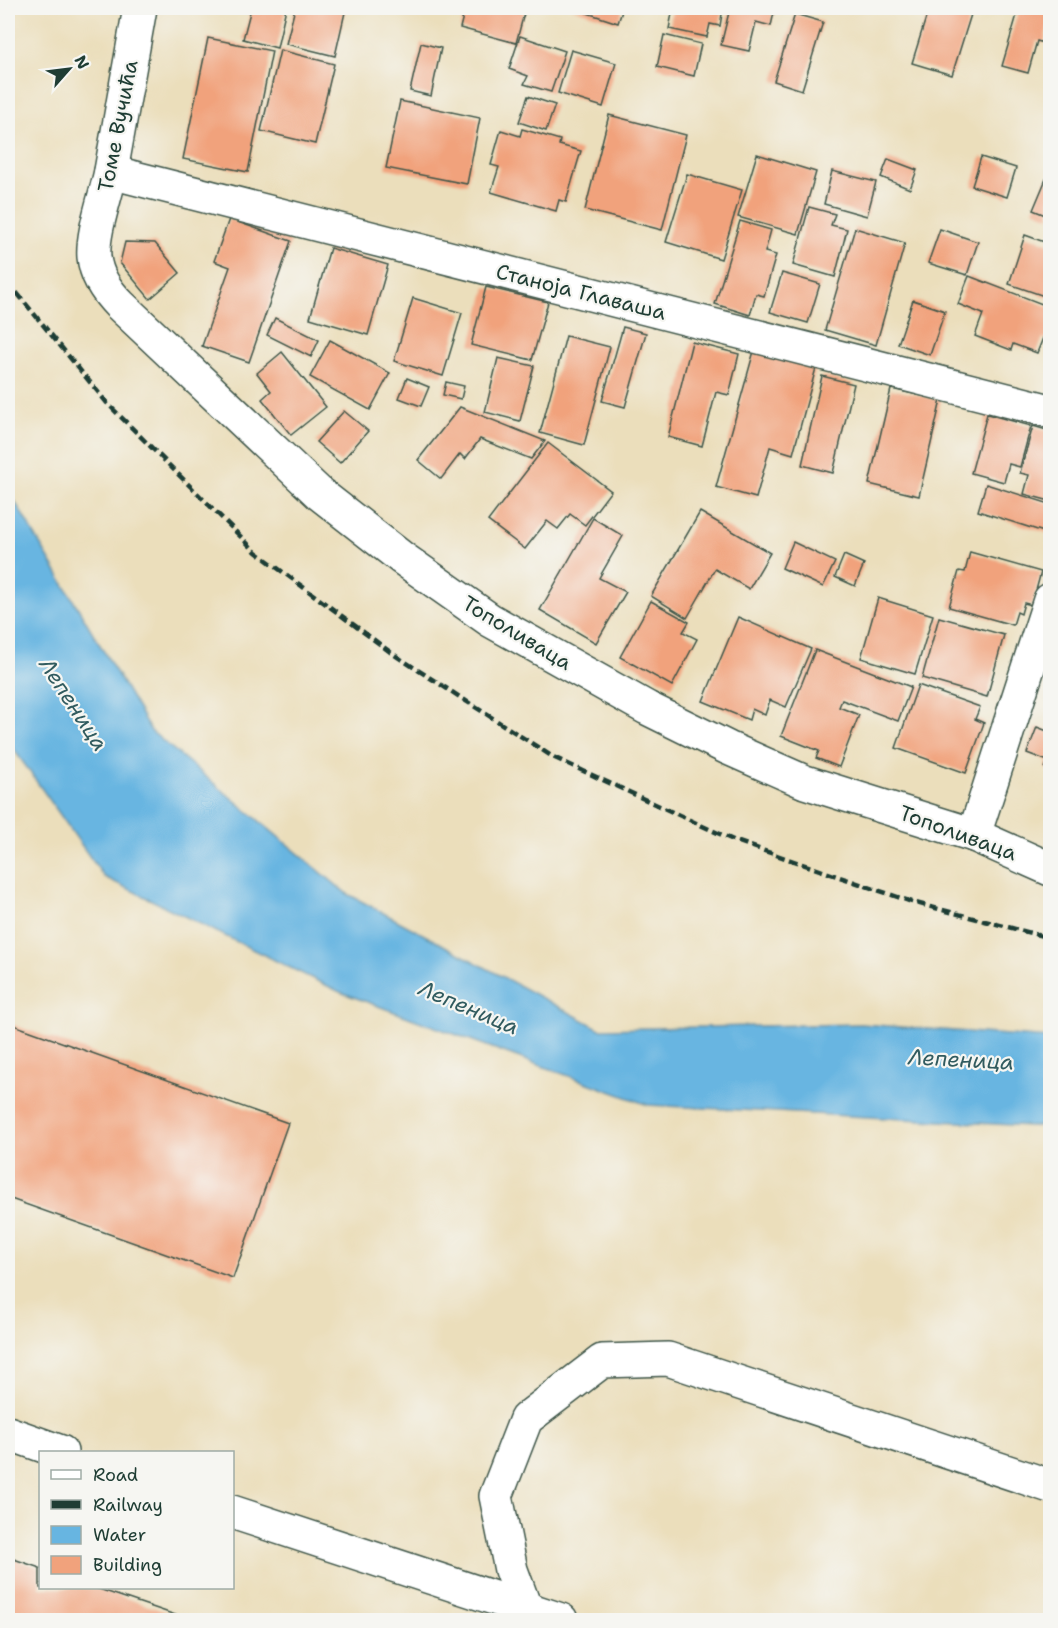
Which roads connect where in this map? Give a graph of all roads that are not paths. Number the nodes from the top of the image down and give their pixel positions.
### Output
1 (140, 8) edge
2 (111, 172) junction
3 (95, 243) joint
4 (1050, 411) edge
5 (1050, 600) edge
6 (974, 835) junction
7 (1050, 868) edge
8 (8, 1433) edge
9 (58, 1451) edge
10 (1050, 1486) edge
11 (234, 1513) edge
12 (525, 1608) junction
13 (561, 1620) edge

1 - 2 street, Томе Вучића
2 - 3 street, Томе Вучића
2 - 4 street, Станоја Главаша
3 - 6 street, Тополиваца
5 - 6 street
6 - 7 street, Тополиваца
8 - 9 street
10 - 12 street
11 - 12 street
12 - 13 street

